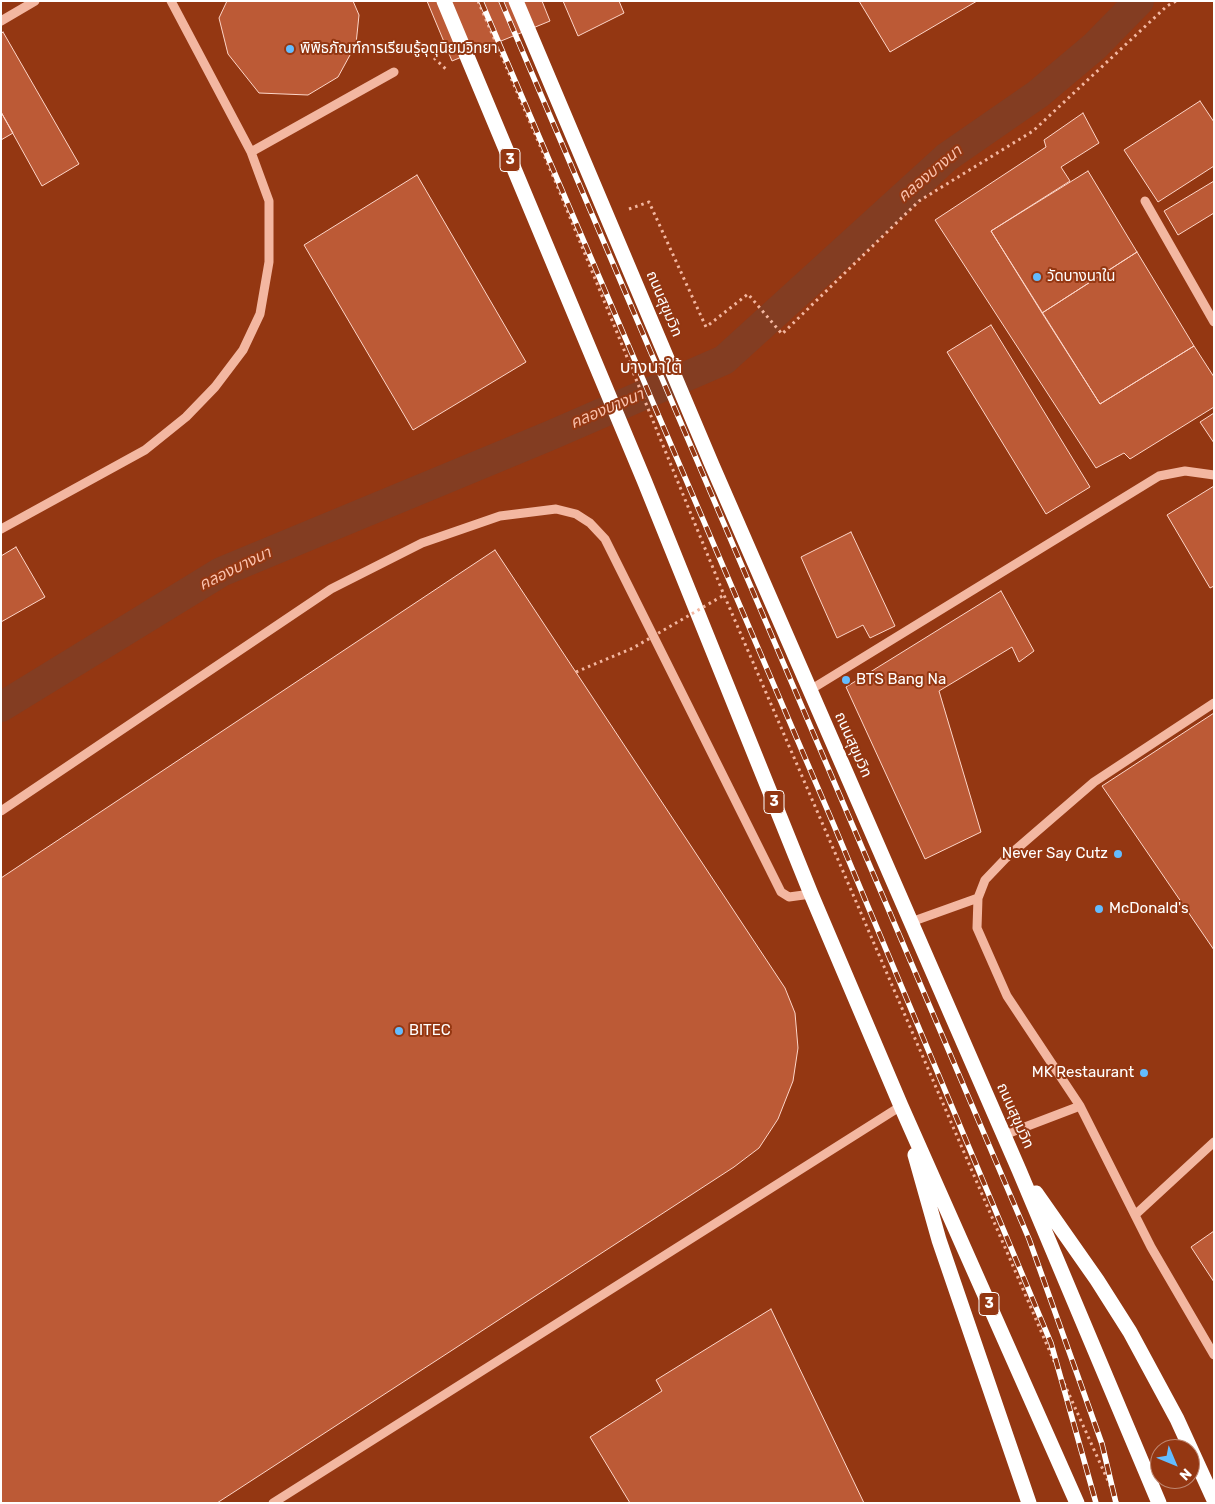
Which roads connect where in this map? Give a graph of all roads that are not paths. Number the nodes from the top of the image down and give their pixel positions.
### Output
1 (35, 1) edge
2 (171, 1) edge
3 (444, 1) edge
4 (516, 1) edge
5 (1, 21) edge
6 (394, 72) dead end
7 (251, 152) junction
8 (1145, 201) dead end
9 (1214, 322) edge
10 (1214, 475) edge
11 (1, 529) edge
12 (810, 690) junction
13 (1214, 703) edge
14 (1, 811) edge
15 (811, 894) junction
16 (978, 898) junction
17 (911, 922) junction
18 (901, 1106) junction
19 (1080, 1106) junction
20 (1004, 1135) junction
21 (1214, 1142) edge
22 (1019, 1170) junction
23 (1135, 1215) junction
24 (1214, 1355) edge
25 (1214, 1500) edge
26 (273, 1503) edge
27 (1028, 1503) edge
28 (1078, 1503) edge
29 (1159, 1503) edge

1 - 5 street
2 - 7 street
3 - 15 highway, 3
4 - 12 highway, ถนนสุขุมวิท
6 - 7 street
7 - 11 street
8 - 9 street
10 - 12 street
12 - 17 highway, ถนนสุขุมวิท
13 - 16 street
14 - 15 street
15 - 18 highway, 3
16 - 17 street
16 - 19 street
17 - 20 highway, ถนนสุขุมวิท
18 - 26 street
18 - 27 highway
18 - 28 highway, 3
19 - 20 street
19 - 23 street
20 - 22 highway, ถนนสุขุมวิท
21 - 23 street
22 - 25 highway
22 - 29 highway, ถนนสุขุมวิท
23 - 24 street

